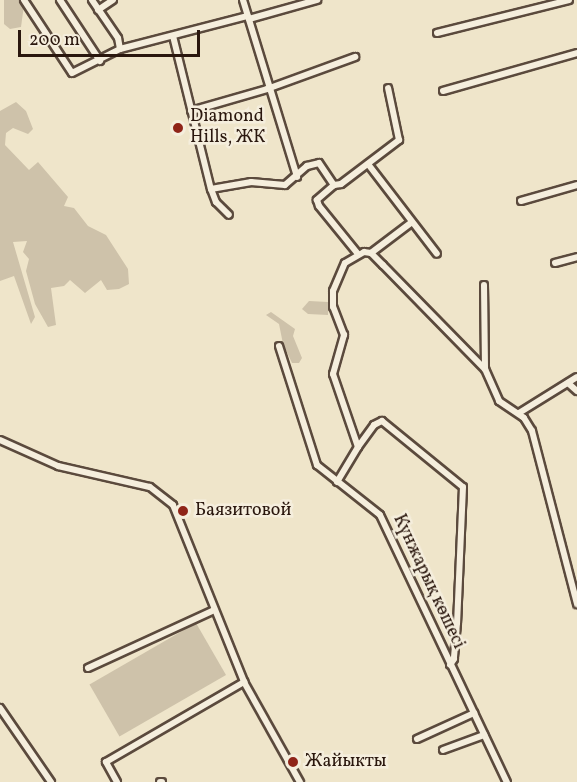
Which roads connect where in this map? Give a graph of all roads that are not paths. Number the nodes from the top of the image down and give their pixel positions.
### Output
1 (24, 0) edge
2 (60, 0) edge
3 (92, 0) edge
4 (113, 0) edge
5 (243, 0) edge
6 (317, 0) edge
7 (568, 0) edge
8 (98, 10) junction
9 (249, 18) junction
10 (437, 33) dead end
11 (173, 36) junction
12 (120, 49) junction
13 (577, 53) edge
14 (355, 57) dead end
15 (100, 61) junction
16 (388, 88) dead end
17 (267, 89) junction
18 (443, 91) dead end
19 (191, 111) junction
20 (368, 164) junction
21 (297, 177) junction
22 (334, 185) junction
23 (577, 185) edge
24 (211, 189) junction
25 (521, 201) dead end
26 (230, 215) dead end
27 (412, 222) junction
28 (371, 253) junction
29 (358, 254) junction
30 (437, 254) dead end
31 (577, 257) edge
32 (555, 263) dead end
33 (484, 285) dead end
34 (279, 346) dead end
35 (484, 369) junction
36 (577, 377) edge
37 (568, 382) junction
38 (577, 391) edge
39 (519, 412) junction
40 (0, 440) edge
41 (358, 447) junction
42 (337, 482) junction
43 (577, 604) edge
44 (214, 610) junction
45 (450, 665) junction
46 (88, 668) dead end
47 (244, 682) junction
48 (0, 708) edge
49 (474, 713) junction
50 (484, 735) junction
51 (417, 739) dead end
52 (444, 750) dead end
53 (51, 782) edge
54 (117, 782) edge
55 (300, 782) edge
56 (507, 782) edge

1 - 15 street
2 - 15 street
3 - 8 street
4 - 8 street
5 - 9 street
6 - 9 street
7 - 10 street
8 - 12 street
9 - 11 street
9 - 17 street
11 - 12 street
11 - 19 street
12 - 15 street
13 - 18 street
14 - 17 street
16 - 20 street
17 - 19 street
17 - 21 street
19 - 24 street
20 - 22 street
20 - 27 street
21 - 22 street
21 - 24 street
22 - 29 street
23 - 25 street
24 - 26 street
27 - 28 street
27 - 30 street
28 - 29 street
28 - 35 street
29 - 41 street
31 - 32 street
33 - 35 street
34 - 42 street, Күнжарық көшесі
35 - 39 street
36 - 37 street
37 - 38 street
37 - 39 street
39 - 43 street
40 - 44 street
41 - 42 street
41 - 45 street
42 - 45 street, Күнжарық көшесі
44 - 46 street
44 - 47 street
45 - 49 street, Күнжарық көшесі
47 - 54 street
47 - 55 street
48 - 53 street
49 - 50 street, Күнжарық көшесі
49 - 51 street
50 - 52 street
50 - 56 street, Күнжарық көшесі

